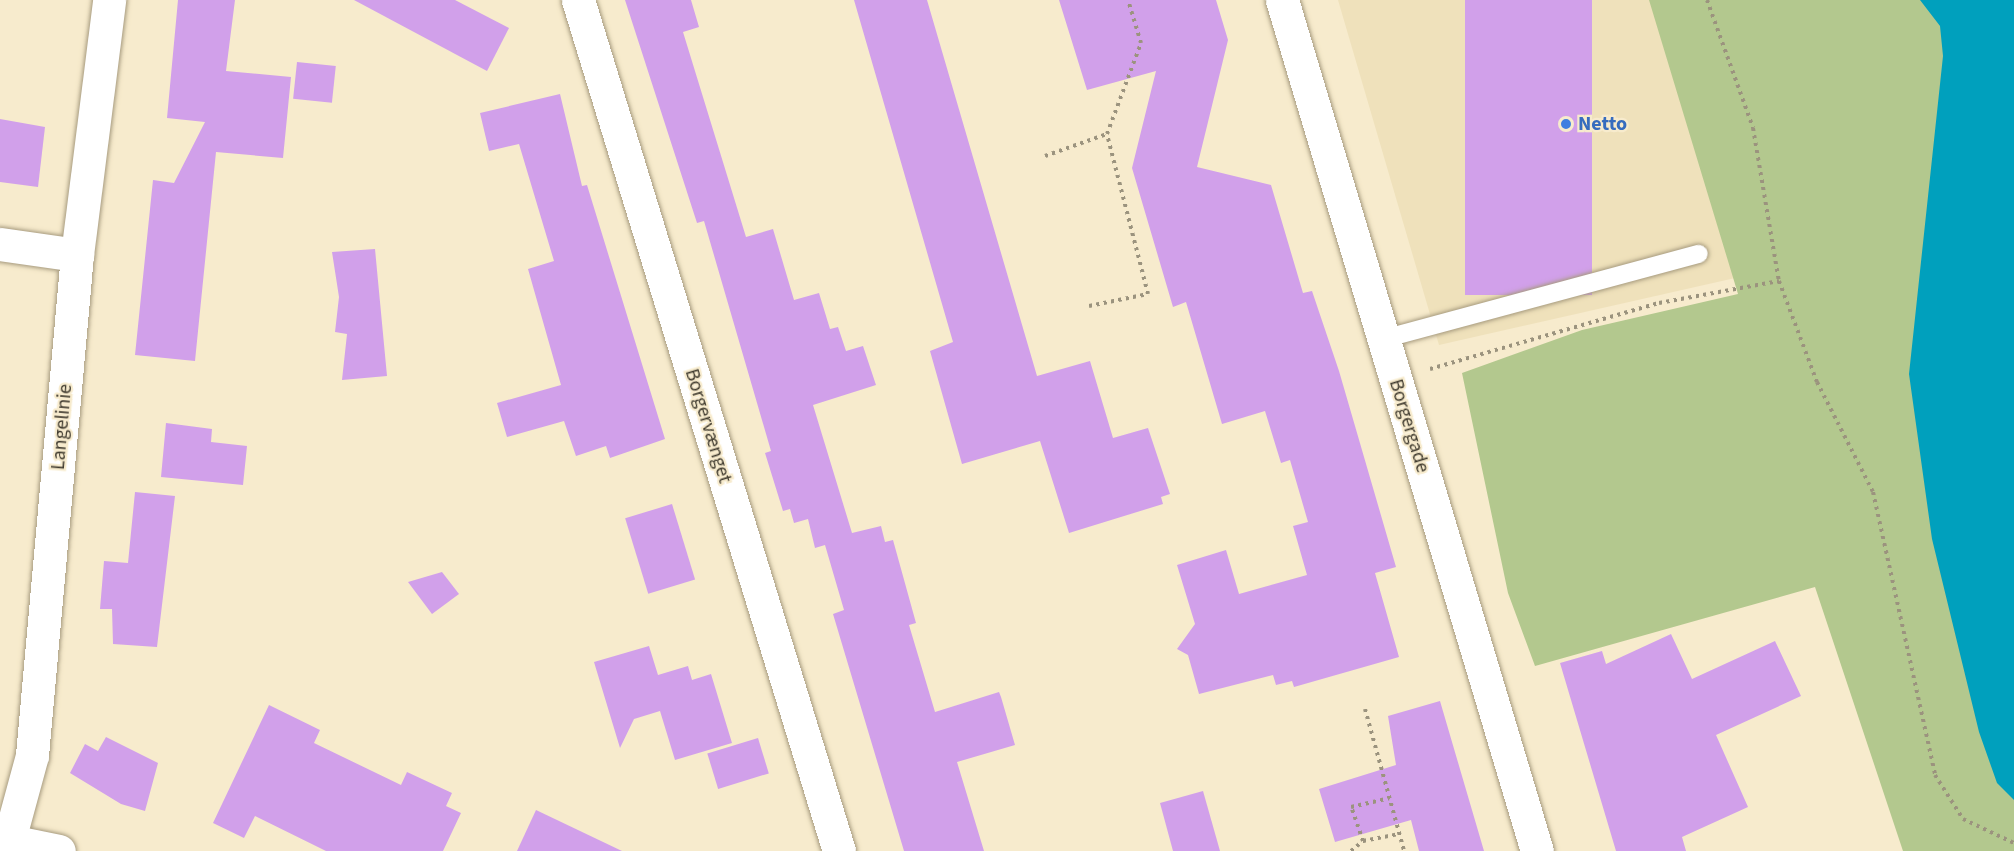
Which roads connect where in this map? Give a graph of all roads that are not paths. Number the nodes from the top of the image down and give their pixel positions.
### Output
1 (109, 0) edge
2 (578, 0) edge
3 (1282, 0) edge
4 (0, 244) edge
5 (1699, 254) dead end
6 (77, 255) junction
7 (1383, 339) junction
8 (5, 843) edge
9 (59, 851) edge
10 (839, 851) edge
11 (1537, 851) edge

1 - 6 street, Langelinie
2 - 10 street, Borgervænget
3 - 7 street, Borgergade
4 - 6 street
5 - 7 lane
6 - 8 street, Langelinie
7 - 11 street, Borgergade
8 - 9 street

